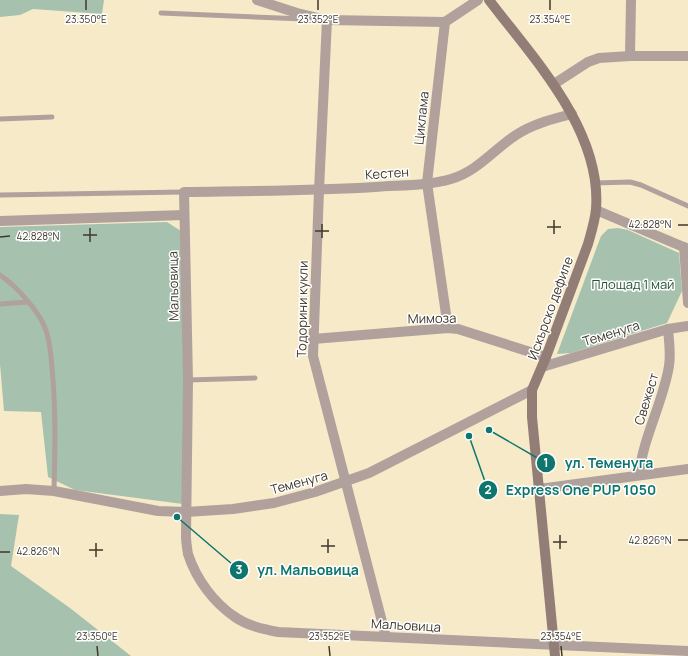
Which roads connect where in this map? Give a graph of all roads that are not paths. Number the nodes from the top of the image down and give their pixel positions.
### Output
1 (257, 0) edge
2 (478, 0) edge
3 (489, 0) edge
4 (631, 0) edge
5 (161, 14) dead end
6 (327, 20) junction
7 (445, 22) junction
8 (630, 56) junction
9 (688, 56) edge
10 (554, 84) junction
11 (572, 114) junction
12 (52, 117) dead end
13 (0, 119) edge
14 (427, 183) junction
15 (595, 183) junction
16 (319, 190) junction
17 (184, 192) junction
18 (0, 195) edge
19 (688, 206) edge
20 (596, 210) junction
21 (184, 215) junction
22 (0, 221) edge
23 (686, 248) edge
24 (687, 271) edge
25 (0, 275) edge
26 (28, 302) junction
27 (688, 303) edge
28 (0, 304) edge
29 (688, 326) edge
30 (448, 328) junction
31 (668, 329) junction
32 (313, 339) junction
33 (546, 357) junction
34 (542, 367) junction
35 (255, 378) dead end
36 (188, 380) junction
37 (532, 390) junction
38 (688, 469) edge
39 (640, 475) junction
40 (346, 482) junction
41 (539, 489) junction
42 (0, 491) edge
43 (54, 491) junction
44 (186, 512) junction
45 (386, 637) junction
46 (554, 651) edge
47 (688, 651) edge

1 - 6 street
2 - 7 street
3 - 10 main road, Искърско дефиле
4 - 8 street
5 - 6 lane
6 - 7 street
6 - 16 street, Тодорини кукли
7 - 14 street, Циклама
8 - 9 street
8 - 10 street
10 - 11 main road, Искърско дефиле
11 - 14 street, Кестен
11 - 15 main road, Искърско дефиле
12 - 13 lane
14 - 16 street, Кестен
14 - 30 street, Циклама
15 - 19 lane
15 - 20 main road, Искърско дефиле
16 - 17 street, Кестен
16 - 32 street, Тодорини кукли
17 - 18 lane
17 - 21 street, Мальовица
20 - 23 street
20 - 33 main road, Искърско дефиле
21 - 22 street
21 - 36 street, Мальовица
23 - 24 street
24 - 27 street
25 - 26 lane
26 - 28 lane
26 - 43 lane
29 - 31 street, Теменуга
30 - 32 street, Мимоза
30 - 33 street, Мимоза
31 - 34 street, Теменуга
31 - 39 street, Свежест
32 - 40 street, Тодорини кукли
33 - 34 main road, Искърско дефиле
34 - 37 main road, Искърско дефиле
35 - 36 lane
36 - 44 street, Мальовица
37 - 40 street, Теменуга
37 - 41 main road, Искърско дефиле
38 - 39 street
39 - 41 street
40 - 44 street, Теменуга
40 - 45 street, Тодорини кукли
41 - 46 main road, Искърско дефиле
42 - 43 street, Теменуга
43 - 44 street, Теменуга
44 - 45 street, Мальовица
45 - 46 street, Мальовица
46 - 47 street, Мальовица

